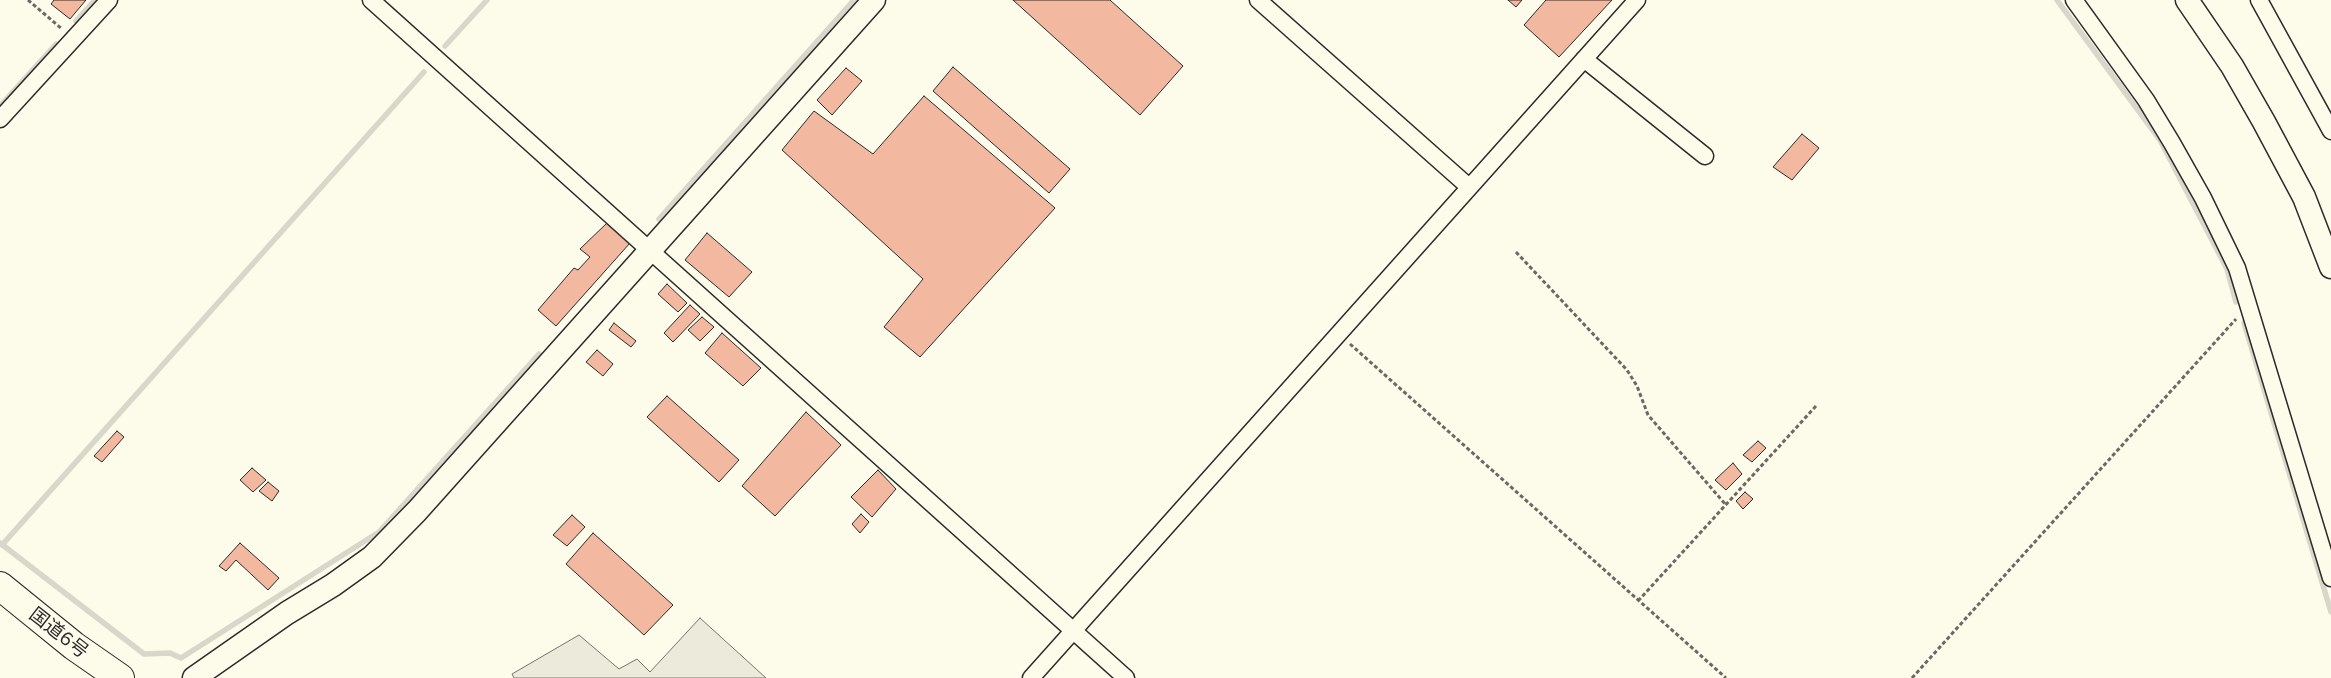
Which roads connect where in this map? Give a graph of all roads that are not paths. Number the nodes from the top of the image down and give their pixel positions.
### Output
1 (109, 0) edge
2 (371, 0) edge
3 (874, 0) edge
4 (1258, 0) edge
5 (1637, 0) edge
6 (2074, 0) edge
7 (2187, 0) edge
8 (2259, 0) edge
9 (2274, 0) edge
10 (1584, 59) junction
11 (2295, 63) junction
12 (0, 119) edge
13 (2331, 131) edge
14 (1705, 156) dead end
15 (1469, 187) junction
16 (649, 250) junction
17 (2331, 267) edge
18 (2331, 578) edge
19 (0, 586) edge
20 (1073, 631) junction
21 (120, 678) edge
22 (194, 678) edge
23 (1031, 678) edge
24 (1126, 678) edge

1 - 12 street
2 - 16 street
3 - 16 street
4 - 15 street
5 - 10 street
6 - 18 street
7 - 17 street
8 - 11 street
9 - 11 street
10 - 14 street
10 - 15 street
11 - 13 street
15 - 20 street
16 - 20 street
16 - 22 street
19 - 21 highway, 国道6号
20 - 23 street
20 - 24 street

